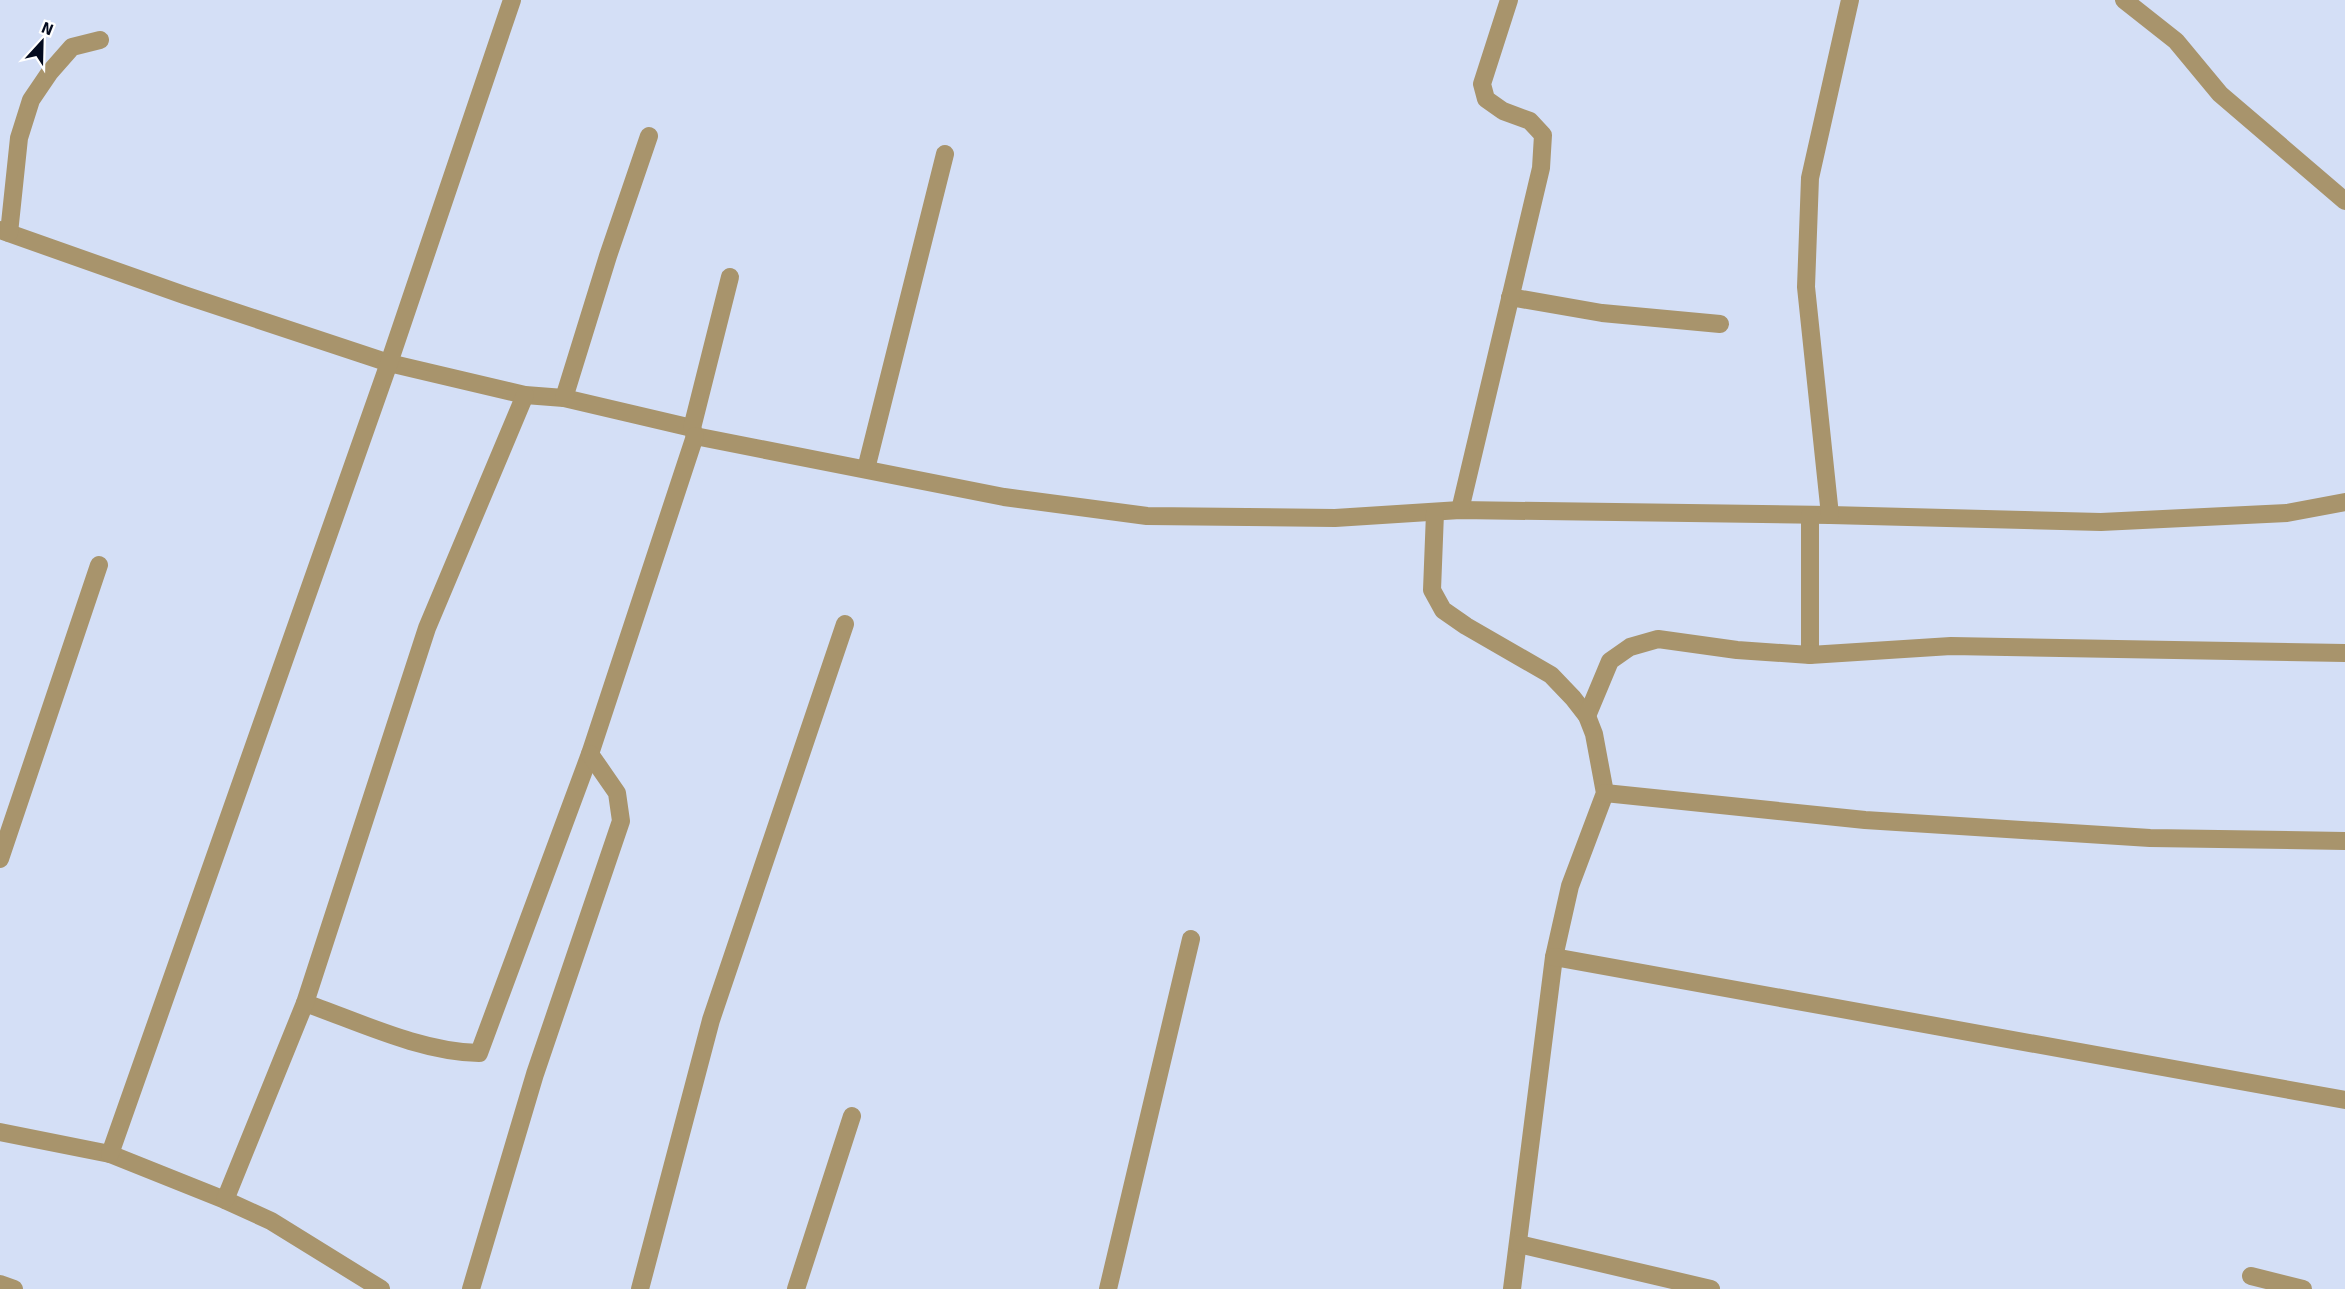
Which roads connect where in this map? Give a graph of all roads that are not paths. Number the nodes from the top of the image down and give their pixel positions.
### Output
1 (512, 0) edge
2 (1509, 0) edge
3 (1850, 0) edge
4 (2124, 0) edge
5 (100, 40) dead end
6 (649, 136) dead end
7 (945, 154) dead end
8 (2345, 201) edge
9 (5, 232) edge
10 (730, 277) dead end
11 (1510, 297) junction
12 (1720, 324) dead end
13 (389, 363) junction
14 (525, 395) junction
15 (564, 398) junction
16 (694, 432) junction
17 (866, 469) junction
18 (2345, 502) edge
19 (1460, 510) junction
20 (1435, 513) junction
21 (1810, 515) junction
22 (1830, 515) junction
23 (99, 565) dead end
24 (845, 624) dead end
25 (2345, 653) edge
26 (1810, 655) junction
27 (1587, 716) junction
28 (590, 754) junction
29 (1605, 793) junction
30 (2345, 841) edge
31 (0, 859) edge
32 (1191, 939) dead end
33 (1554, 957) junction
34 (305, 1003) junction
35 (2345, 1100) edge
36 (852, 1116) dead end
37 (0, 1132) edge
38 (110, 1154) junction
39 (225, 1200) junction
40 (1519, 1244) junction
41 (2251, 1276) dead end
42 (0, 1284) edge
43 (14, 1289) edge
44 (381, 1289) edge
45 (471, 1289) edge
46 (640, 1289) edge
47 (796, 1289) edge
48 (1108, 1289) edge
49 (1512, 1289) edge
50 (1711, 1289) edge
51 (2303, 1289) edge

1 - 13 street
2 - 11 street
3 - 22 street
4 - 8 street
5 - 9 street
6 - 15 street
7 - 17 street
9 - 13 street
10 - 16 street
11 - 12 street
11 - 19 street
13 - 14 street
13 - 38 street
14 - 15 street
14 - 34 street
15 - 16 street
16 - 17 street
16 - 28 street
17 - 20 street
18 - 22 street
19 - 20 street
19 - 21 street
20 - 27 street
21 - 22 street
21 - 26 street
23 - 31 street
24 - 46 street
25 - 26 street
26 - 27 street
27 - 29 street
28 - 34 street
28 - 45 street
29 - 30 street
29 - 33 street
32 - 48 street
33 - 35 street
33 - 40 street
34 - 39 street
36 - 47 street
37 - 38 street
38 - 39 street
39 - 44 street
40 - 49 street
40 - 50 street
41 - 51 street
42 - 43 street

